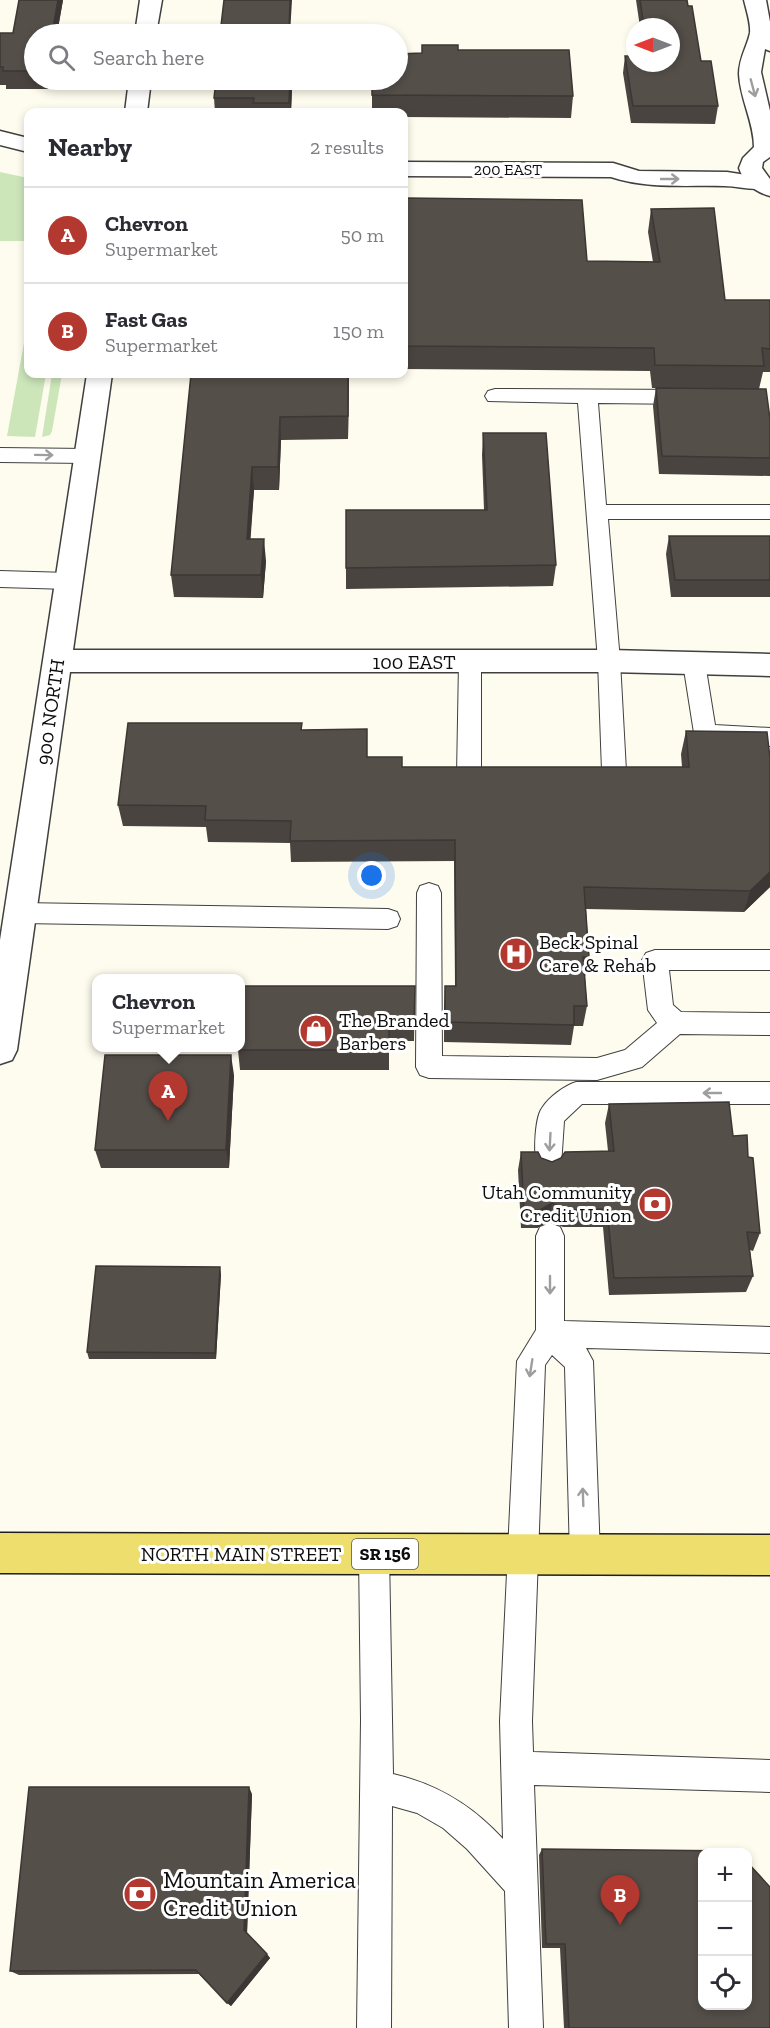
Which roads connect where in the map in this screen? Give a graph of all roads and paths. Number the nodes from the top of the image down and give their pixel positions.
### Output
1 (151, 0) edge
2 (755, 0) edge
3 (147, 24) edge
4 (766, 38) edge
5 (139, 90) edge
6 (136, 108) edge
7 (0, 138) edge
8 (24, 144) edge
9 (764, 152) edge
10 (408, 169) edge
11 (613, 170) junction
12 (764, 186) edge
13 (98, 378) edge
14 (495, 396) dead end
15 (587, 396) junction
16 (713, 398) edge
17 (0, 455) edge
18 (87, 456) junction
19 (596, 512) junction
20 (770, 512) edge
21 (0, 579) edge
22 (69, 581) junction
23 (58, 661) junction
24 (609, 661) junction
25 (470, 662) junction
26 (694, 663) junction
27 (770, 665) edge
28 (770, 737) edge
29 (614, 771) edge
30 (469, 776) edge
31 (429, 893) dead end
32 (20, 913) junction
33 (388, 920) dead end
34 (770, 960) edge
35 (675, 1023) junction
36 (770, 1024) edge
37 (0, 1050) edge
38 (770, 1093) edge
39 (548, 1166) edge
40 (550, 1236) dead end
41 (550, 1334) junction
42 (770, 1340) edge
43 (0, 1553) edge
44 (374, 1554) junction
45 (770, 1555) edge
46 (585, 1556) junction
47 (522, 1557) junction
48 (518, 1768) junction
49 (770, 1776) edge
50 (376, 1786) junction
51 (522, 1886) junction
52 (374, 2028) edge
53 (526, 2028) edge

1 - 3 street
2 - 4 street
4 -> 9 street
5 - 6 street
7 - 8 street
9 - 11 street, 200 EAST
9 - 12 street
10 - 11 street, 200 EAST
11 -> 12 street, 200 EAST
13 - 18 street, 900 NORTH
14 - 15 lane
15 - 16 lane
15 - 19 lane
17 -> 18 lane
18 - 22 street, 900 NORTH
19 - 20 lane
19 - 24 lane
21 - 22 lane
22 - 23 street, 900 NORTH
23 - 25 street, 100 EAST
23 - 32 street, 900 NORTH
24 - 25 street, 100 EAST
24 - 26 street, 100 EAST
24 - 29 lane
25 - 30 lane
26 - 27 street, 100 EAST
26 - 28 lane
31 - 35 lane
32 - 33 lane
32 - 37 street, 900 NORTH
34 - 35 lane
35 - 36 lane
38 -> 39 lane
40 -> 41 lane
41 - 42 lane
46 -> 41 lane
41 -> 47 lane
43 - 44 main road, NORTH MAIN STREET / SR 156
44 - 47 main road, NORTH MAIN STREET / SR 156
44 - 50 lane
45 - 46 main road, NORTH MAIN STREET / SR 156
46 - 47 main road, NORTH MAIN STREET / SR 156
47 - 48 lane
48 - 49 lane
48 - 51 lane
50 - 51 lane
50 - 52 lane
51 - 53 lane

